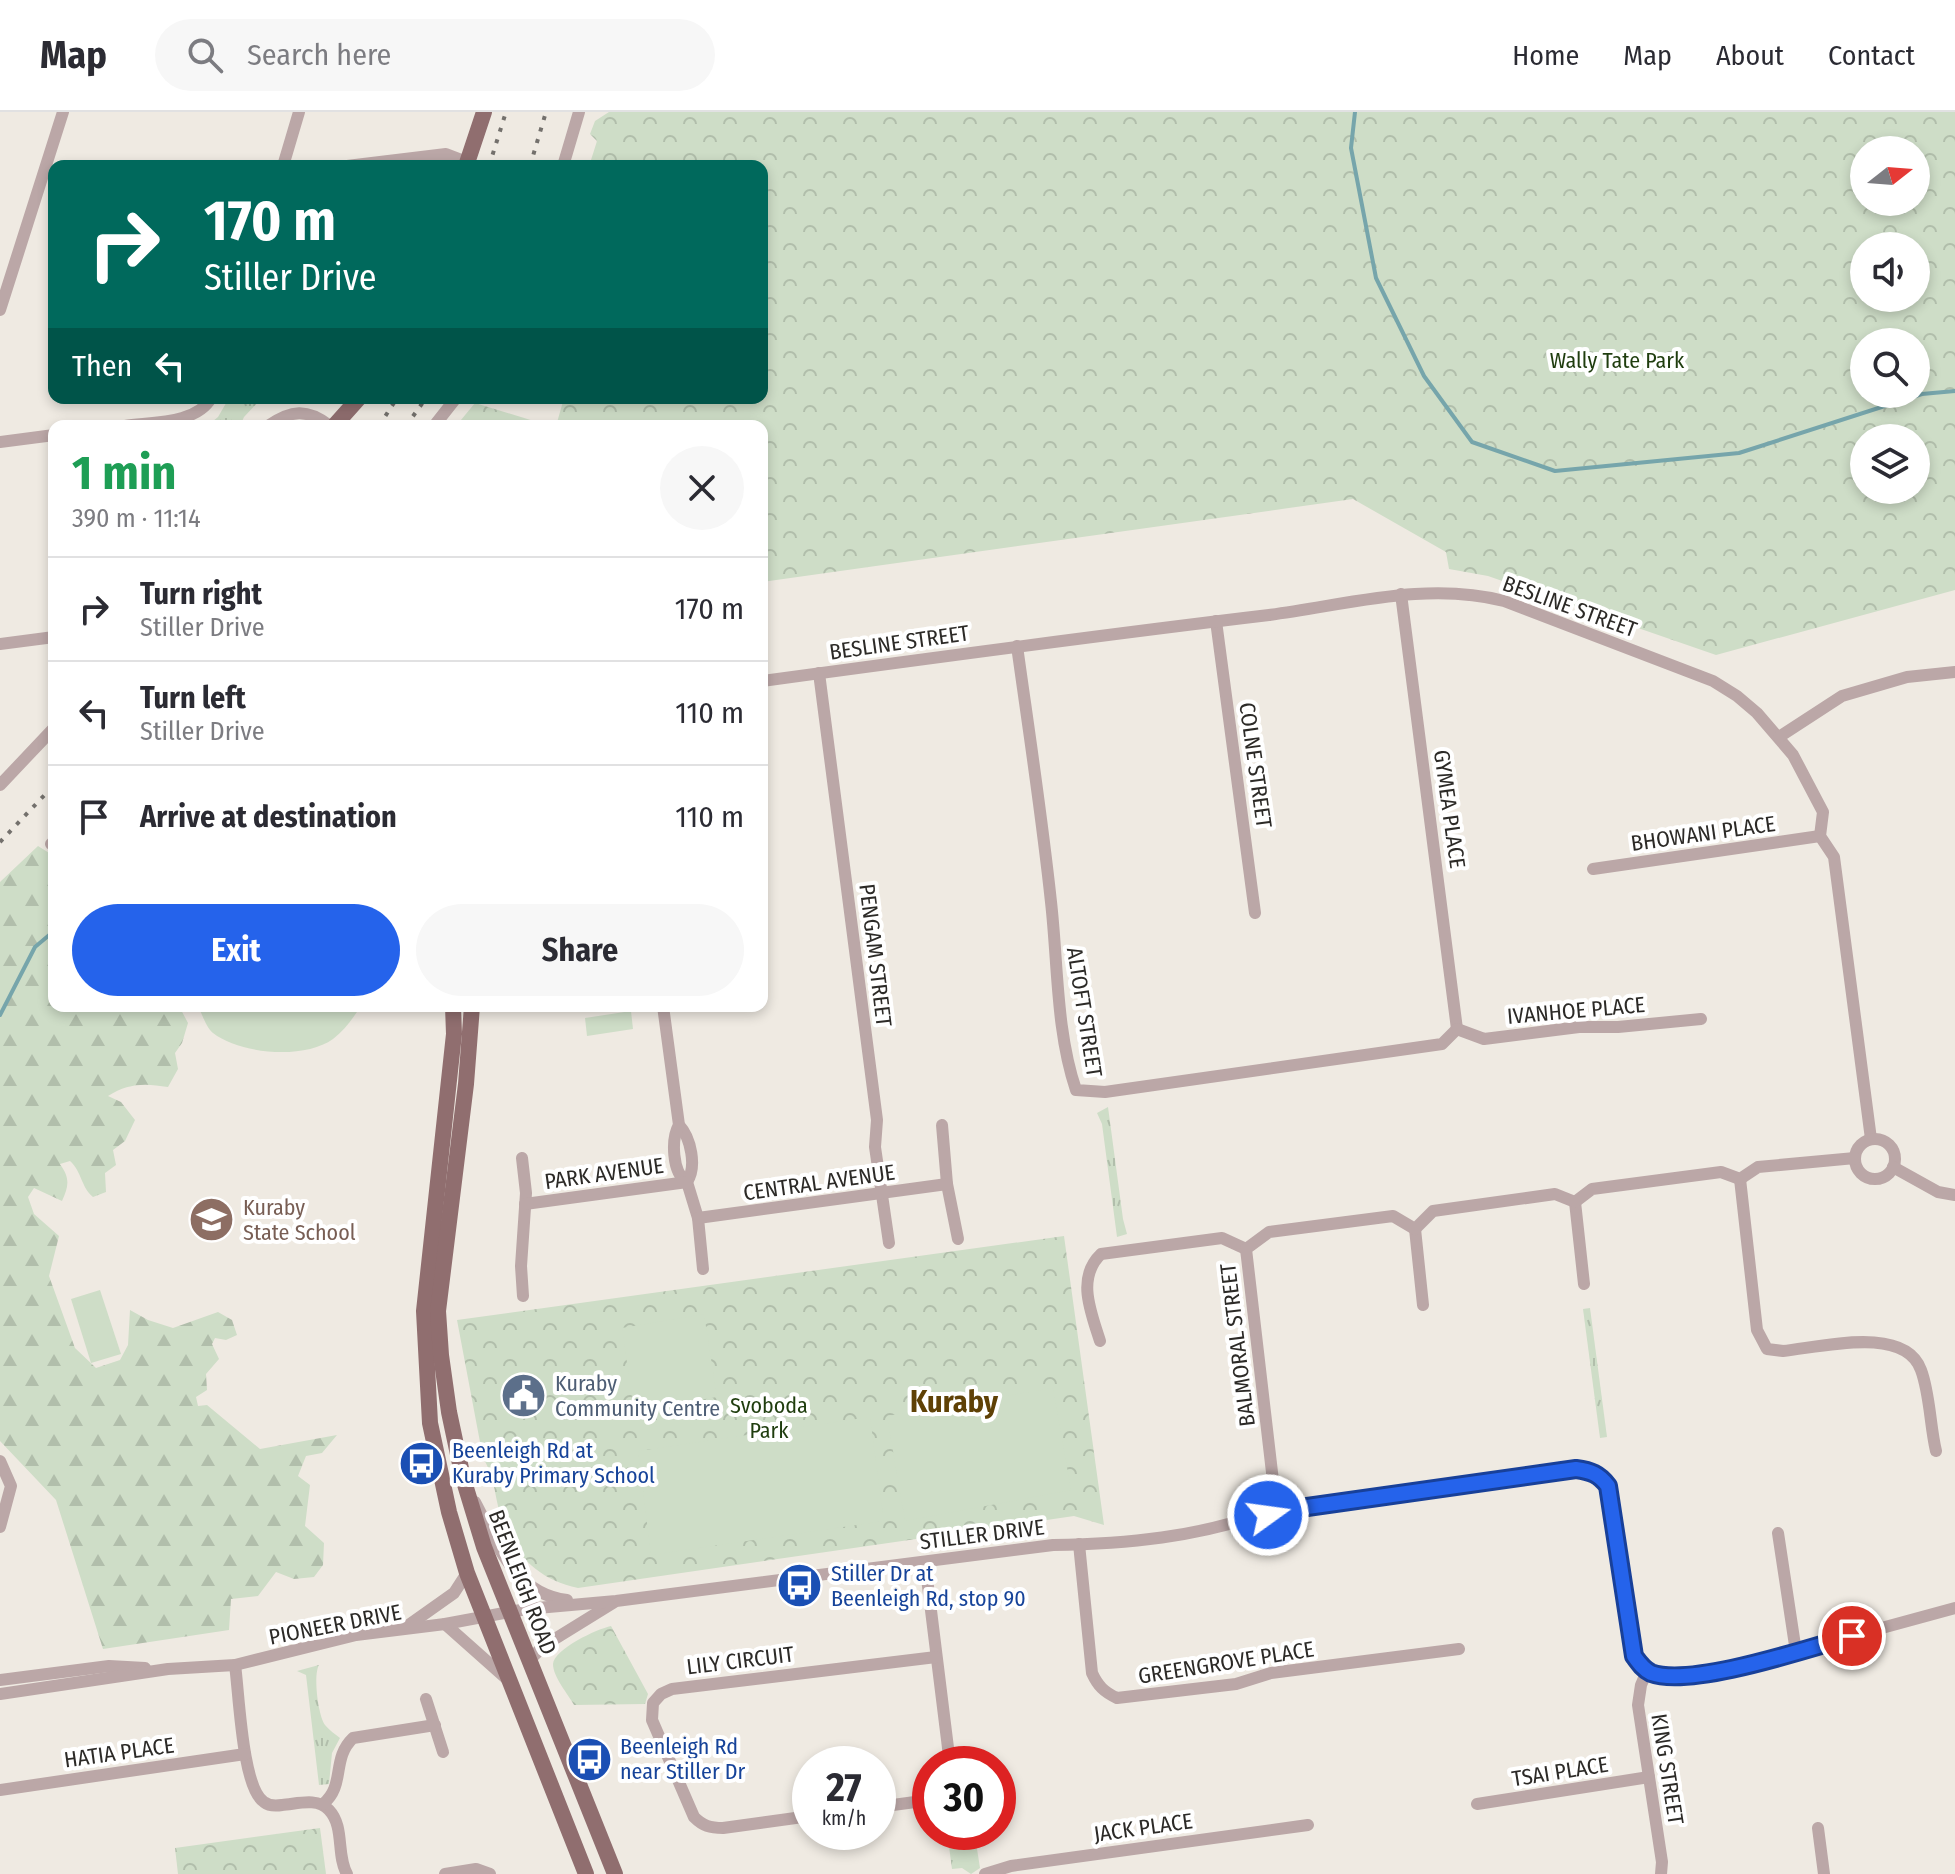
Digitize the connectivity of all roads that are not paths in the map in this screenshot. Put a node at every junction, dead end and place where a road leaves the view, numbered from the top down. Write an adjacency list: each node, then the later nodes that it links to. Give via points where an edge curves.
1 (63, 112): 10 (street)
2 (299, 112): 5 (street)
3 (484, 112): 8 (main road)
4 (579, 112): 9 (street)
5 (285, 160)
6 (396, 160): 7 (street, via 446,154)
7 (459, 160)
8 (468, 160)
9 (565, 160)
10 (0, 310)
11 (206, 404): 14 (street, via 199,412)
12 (353, 404): 17 (main road)
13 (451, 404): 18 (street)
14 (162, 420)
15 (276, 420): 16 (street, via 301,413)
16 (318, 420)
17 (338, 420)
18 (439, 420)
19 (48, 436): 20 (street)
20 (0, 442)
21 (1401, 594): 22 (street, BESLINE STREET); 30 (street, BESLINE STREET, via 1479,595 1518,606 1713,681 1737,696); 39 (street, GYMEA PLACE)
22 (1216, 621): 25 (street, BESLINE STREET); 34 (street, COLNE STREET)
23 (48, 638): 24 (street)
24 (0, 644)
25 (1017, 646): 27 (street, BESLINE STREET); 39 (street, ALTOFT STREET, via 1068,1066 1076,1090 1105,1092 1442,1044)
26 (1955, 672): 30 (street, via 1907,677 1842,696)
27 (819, 673): 28 (street, BESLINE STREET); 48 (street, PENGAM STREET, via 877,1120)
28 (768, 680)
29 (48, 734): 31 (street)
30 (1779, 737): 32 (street, BESLINE STREET, via 1823,812)
31 (0, 785)
32 (1820, 836): 33 (street, BHOWANI PLACE); 41 (street, BESLINE STREET, via 1834,857)
33 (1593, 869)
34 (1255, 913)
35 (453, 1012): 74 (main road, BEENLEIGH ROAD, via 424,1311 430,1423)
36 (472, 1012): 66 (main road, BEENLEIGH ROAD, via 438,1311)
37 (664, 1012): 46 (street, via 679,1125 687,1134 693,1167)
38 (1701, 1019): 39 (street, IVANHOE PLACE, via 1484,1039)
39 (1457, 1029)
40 (942, 1125): 47 (street)
41 (1871, 1139): 43 (street); 44 (street, via 1888,1144)
42 (522, 1158): 51 (street, PARK AVENUE)
43 (1855, 1158): 44 (street, via 1859,1171 1870,1179 1884,1177); 45 (street, via 1758,1167)
44 (1893, 1167): 49 (street, via 1938,1192)
45 (1740, 1179): 50 (street, via 1721,1172 1592,1189); 62 (street, via 1757,1330 1767,1349 1882,1342 1899,1346 1913,1355 1922,1371)
46 (687, 1182): 51 (street, PARK AVENUE); 52 (street)
47 (947, 1184): 48 (street, CENTRAL AVENUE); 54 (street)
48 (881, 1193): 52 (street, CENTRAL AVENUE); 55 (street, PENGAM STREET)
49 (1955, 1195)
50 (1575, 1202): 53 (street, via 1555,1194 1433,1211); 58 (street)
51 (525, 1204): 59 (street, PARK AVENUE)
52 (698, 1218): 57 (street)
53 (1415, 1229): 56 (street, BALMORAL STREET, via 1393,1216 1269,1232); 60 (street)
54 (958, 1239)
55 (889, 1243)
56 (1246, 1249): 61 (street, via 1222,1238 1101,1254 1086,1279); 67 (street, BALMORAL STREET)
57 (703, 1269)
58 (1584, 1284)
59 (523, 1296)
60 (1423, 1305)
61 (1100, 1341)
62 (1936, 1451)
63 (0, 1461): 70 (street, via 11,1486)
64 (1610, 1465): 65 (street)
65 (1601, 1477): 68 (street, via 1576,1469); 88 (street, via 1611,1500 1634,1656)
66 (463, 1478): 76 (street, via 502,1553 525,1583 552,1598); 78 (main road, BEENLEIGH ROAD)
67 (1275, 1498): 68 (street, via 1286,1499); 69 (street)
68 (1293, 1509): 69 (street, via 1279,1524)
69 (1267, 1512): 72 (street, STILLER DRIVE, via 1204,1531)
70 (0, 1527)
71 (1778, 1533): 83 (street)
72 (1079, 1544): 73 (street, STILLER DRIVE); 82 (street, GREENGROVE PLACE, via 1092,1673 1106,1693 1117,1698)
73 (925, 1562): 75 (street, STILLER DRIVE); 84 (street)
74 (467, 1573): 79 (main road, BEENLEIGH ROAD); 81 (street, via 454,1593)
75 (616, 1601): 76 (street, STILLER DRIVE); 85 (street)
76 (598, 1603): 78 (street, STILLER DRIVE)
77 (1955, 1608): 83 (street)
78 (509, 1612): 79 (street, PIONEER DRIVE); 85 (main road, BEENLEIGH ROAD)
79 (483, 1617): 80 (street, PIONEER DRIVE); 90 (main road, BEENLEIGH ROAD)
80 (445, 1624): 81 (street, PIONEER DRIVE); 90 (street)
81 (403, 1629): 86 (street, PIONEER DRIVE)
82 (1459, 1649)
83 (1796, 1652): 88 (street, via 1724,1671)
84 (936, 1657): 94 (street); 101 (street, LILY CIRCUIT, via 672,1689 653,1703 652,1720 701,1824 723,1828)
85 (529, 1660): 108 (main road, BEENLEIGH ROAD)
86 (235, 1665): 87 (street, PIONEER DRIVE); 96 (street)
87 (168, 1669): 89 (street, PIONEER DRIVE, via 109,1666); 91 (street, PIONEER DRIVE)
88 (1647, 1671): 97 (street, KING STREET, via 1638,1705)
89 (0, 1680)
90 (508, 1680): 107 (main road, BEENLEIGH ROAD)
91 (0, 1694)
92 (426, 1699): 93 (street)
93 (435, 1725): 95 (street); 99 (street, via 353,1738 344,1747 336,1786)
94 (948, 1746)
95 (443, 1752)
96 (245, 1754): 98 (street, HATIA PLACE); 99 (street, via 263,1802)
97 (1649, 1777): 100 (street, TSAI PLACE); 110 (street, KING STREET)
98 (0, 1790)
99 (323, 1804): 104 (street, via 337,1825)
100 (1477, 1804)
101 (792, 1818)
102 (1308, 1825): 109 (street, JACK PLACE, via 1011,1866)
103 (1818, 1828): 111 (street)
104 (347, 1874)
105 (445, 1874): 106 (street, via 476,1869)
106 (490, 1874)
107 (586, 1874)
108 (615, 1874)
109 (985, 1874)
110 (1661, 1874)
111 (1824, 1874)

